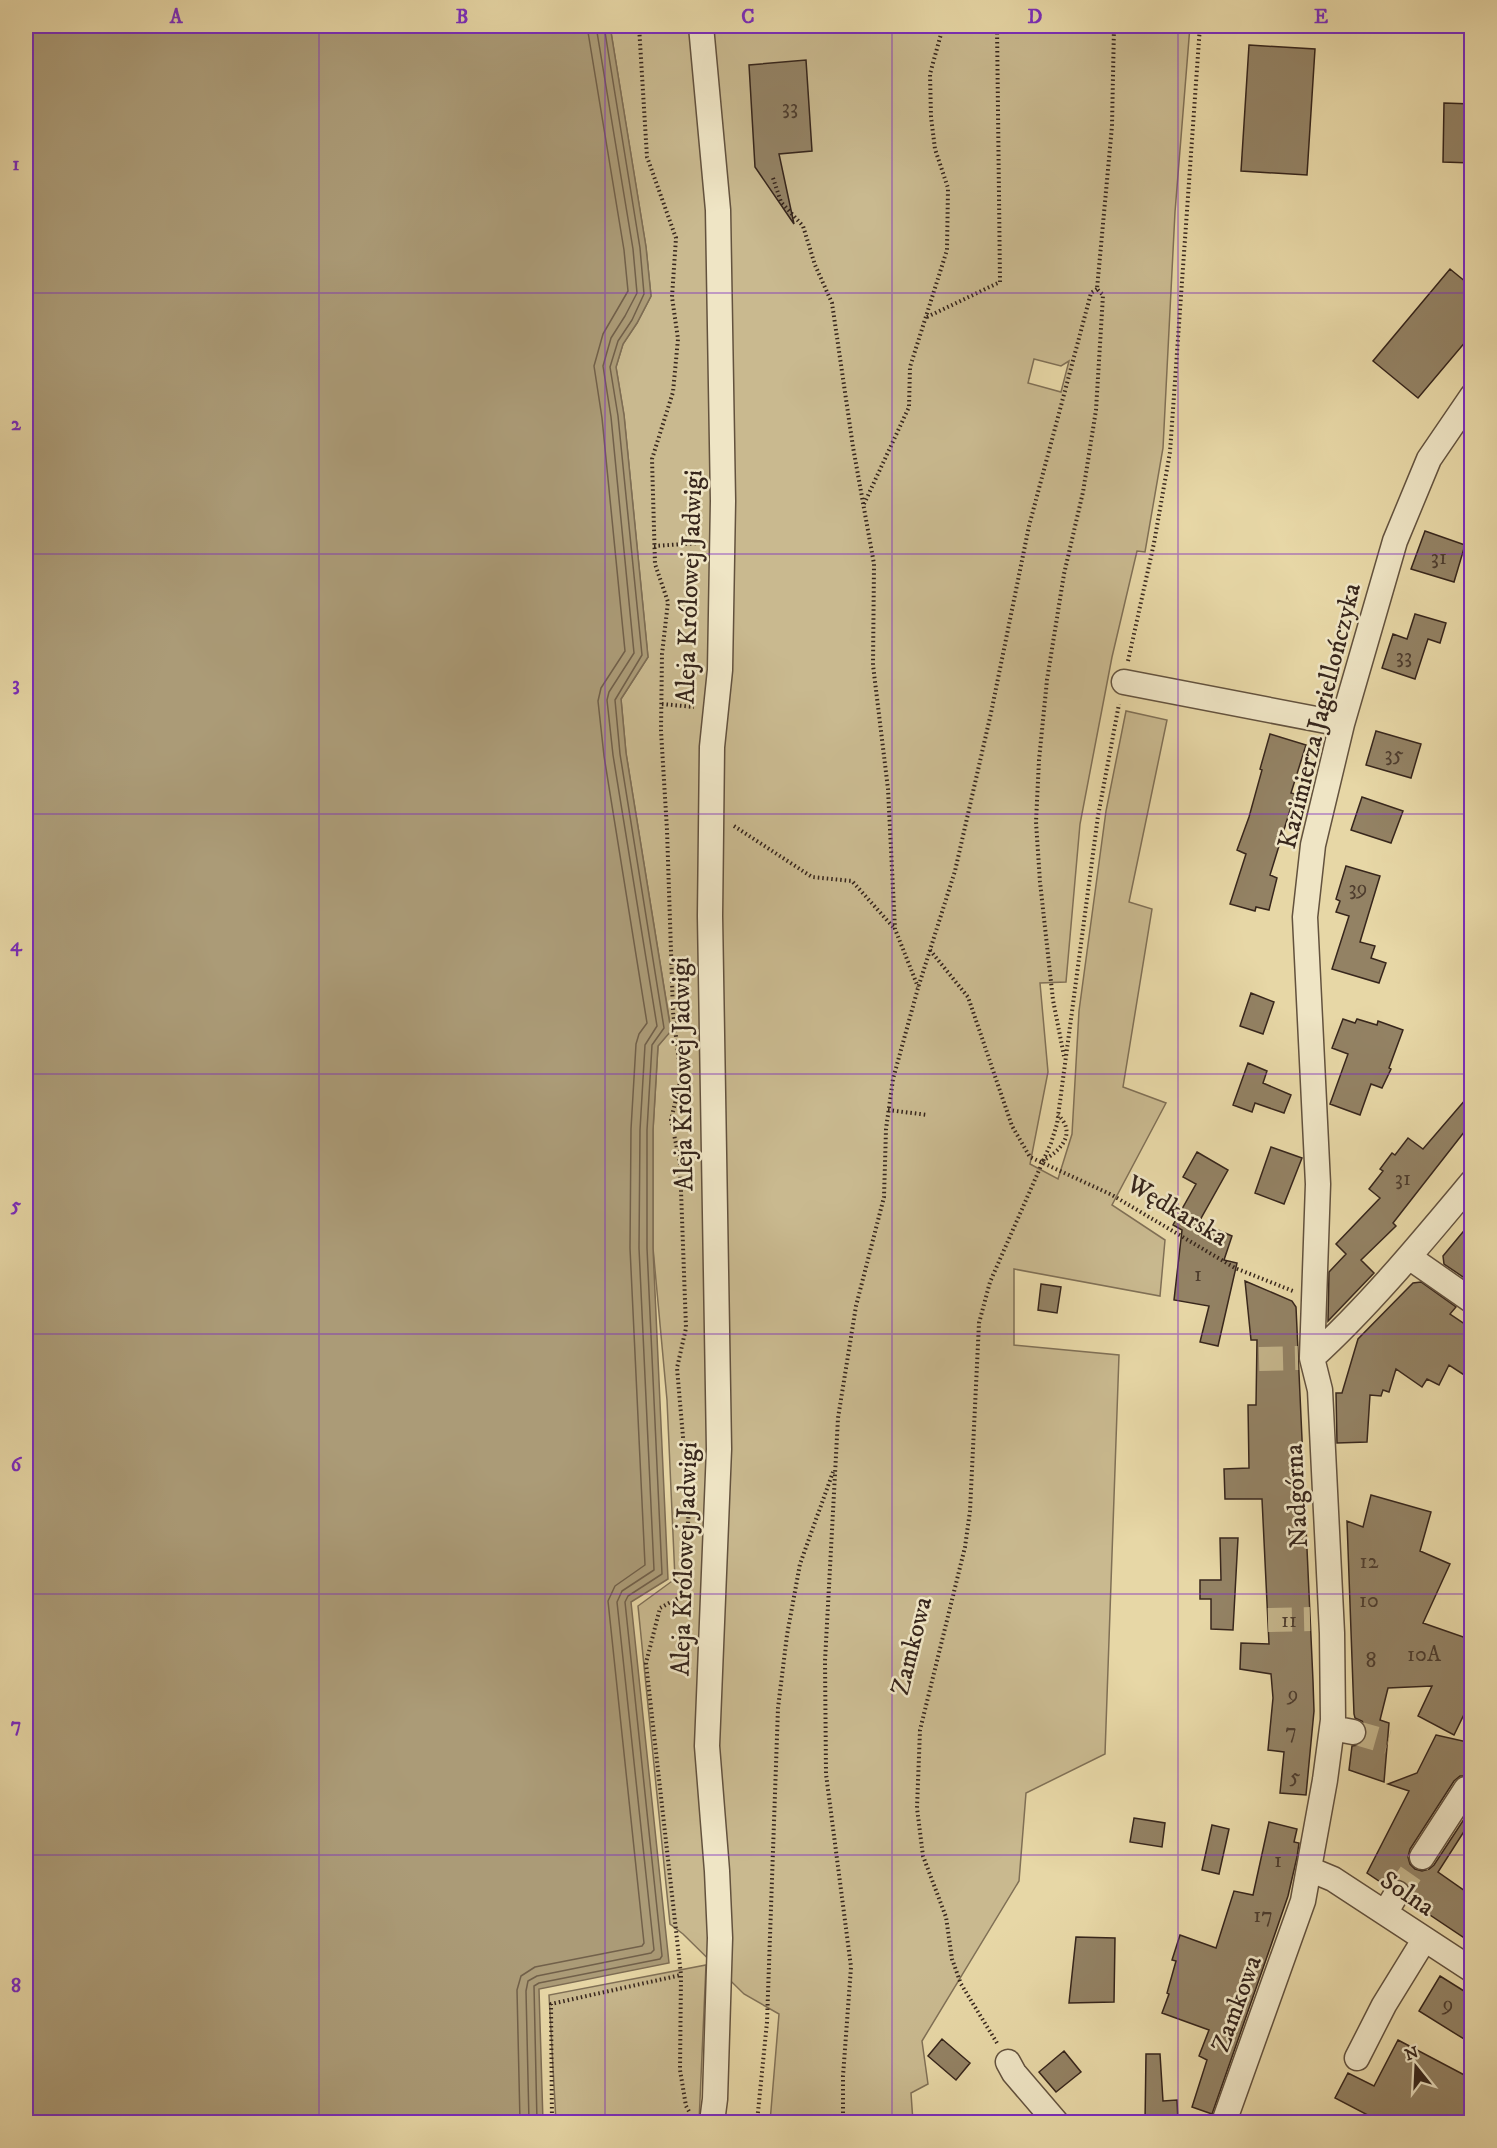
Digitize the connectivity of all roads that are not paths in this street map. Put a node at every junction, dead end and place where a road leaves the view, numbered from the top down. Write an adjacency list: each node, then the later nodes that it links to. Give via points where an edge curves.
1 (701, 26): 16 (street, Aleja Królowej Jadwigi, via 718,210 722,542 720,670 712,747 710,916 719,1449 707,1746 720,1938 715,2100)
2 (1472, 396): 4 (street, Kazimierza Jagiellończyka, via 1430,459 1395,542)
3 (1124, 682): 4 (street)
4 (1342, 724): 8 (street, Kazimierza Jagiellończyka, via 1313,845 1305,917 1318,1184)
5 (1472, 1182): 6 (street)
6 (1409, 1257): 7 (street); 8 (street, via 1336,1336)
7 (1472, 1301)
8 (1308, 1359): 11 (street, Nadgórna, via 1320,1390 1320,1619 1343,1730 1325,1780)
9 (1466, 1789): 10 (street)
10 (1422, 1857)
11 (1309, 1869): 12 (street, Solna, via 1391,1903); 18 (street, Zamkowa, via 1303,1901)
12 (1424, 1940): 13 (street, Solna); 14 (street)
13 (1472, 1970)
14 (1357, 2058)
15 (1008, 2062): 17 (street)
16 (702, 2119)
17 (1056, 2122)
18 (1224, 2122)

